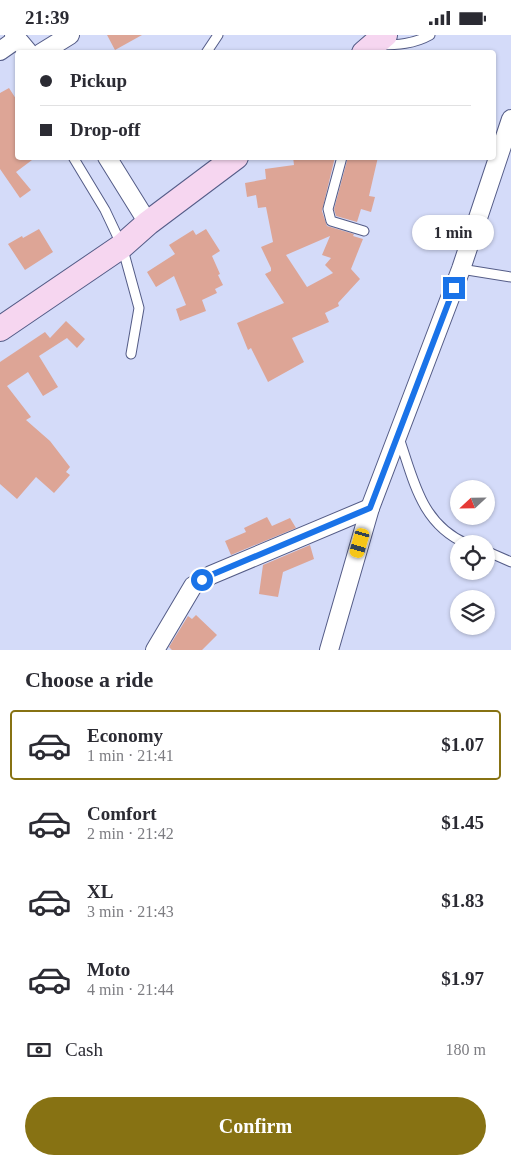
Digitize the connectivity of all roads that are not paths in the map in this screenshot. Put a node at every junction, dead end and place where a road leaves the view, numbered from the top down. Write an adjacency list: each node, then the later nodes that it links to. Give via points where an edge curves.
1 (70, 35): 7 (street)
2 (218, 35): 8 (lane)
3 (430, 35): 5 (lane, via 401,45)
4 (15, 37): 6 (street); 9 (street)
5 (374, 44)
6 (26, 50)
7 (45, 50)
8 (208, 50)
9 (0, 51)
10 (511, 119): 18 (street)
11 (75, 160): 17 (lane)
12 (109, 160): 15 (street)
13 (231, 160): 15 (main road)
14 (341, 160): 16 (lane, via 329,215 331,221)
15 (148, 223): 17 (main road)
16 (364, 231)
17 (122, 246): 20 (main road); 21 (lane, via 139,308)
18 (461, 269): 19 (lane); 22 (street)
19 (511, 277)
20 (0, 329)
21 (131, 354)
22 (398, 436): 23 (street); 24 (lane, via 422,504 437,524)
23 (370, 508): 27 (street, via 211,575 193,586); 28 (street)
24 (454, 535)
25 (495, 555): 26 (lane)
26 (511, 562)
27 (155, 650)
28 (329, 650)

